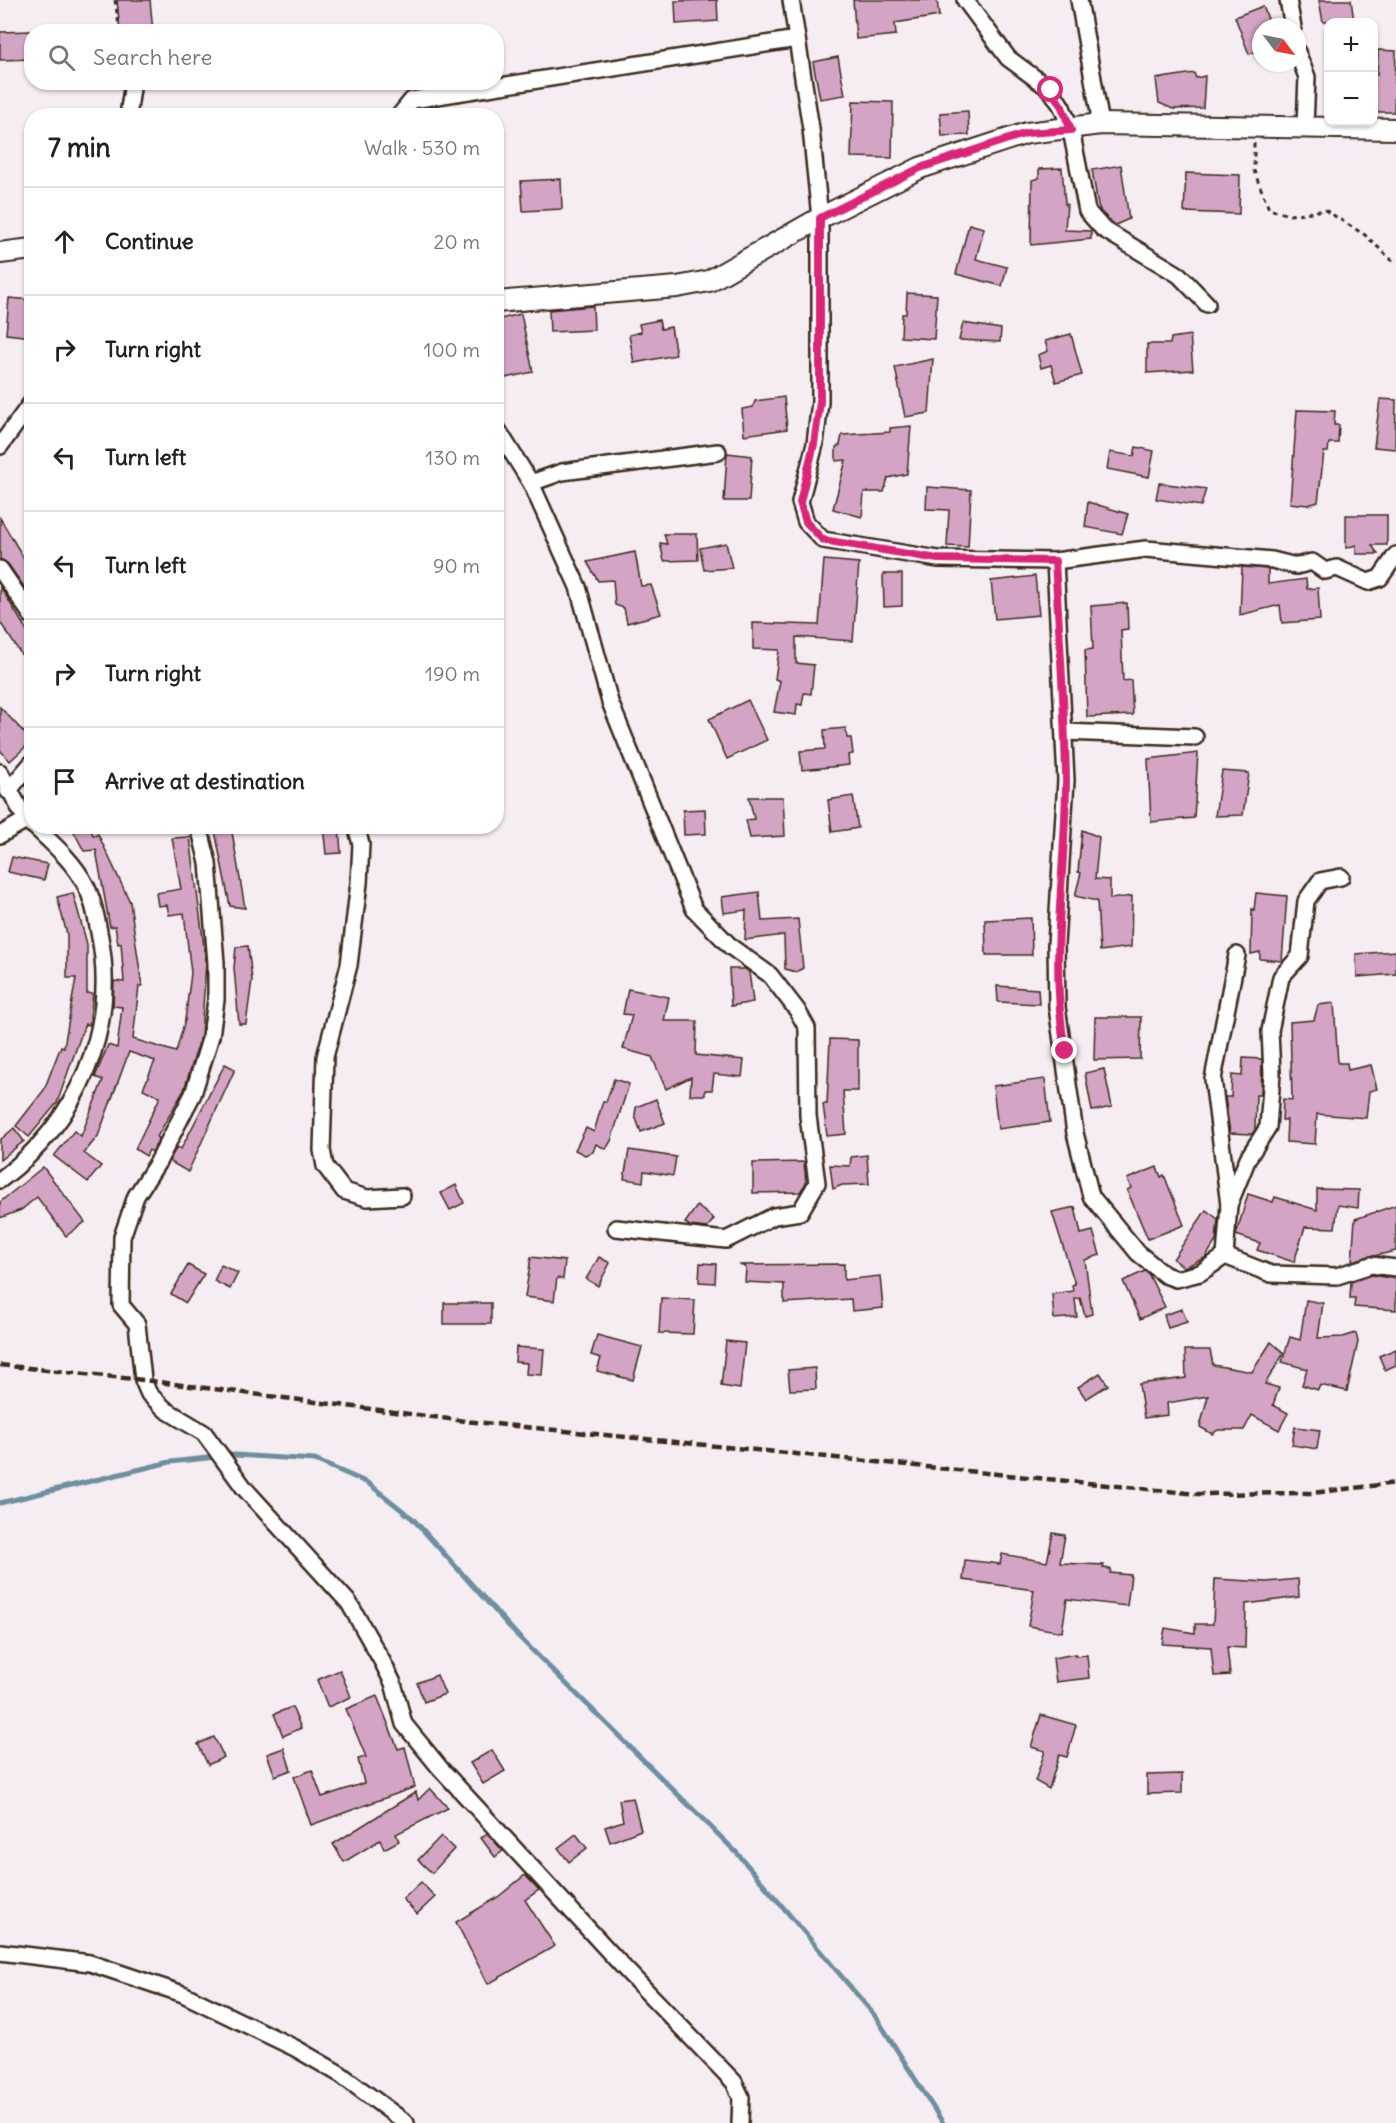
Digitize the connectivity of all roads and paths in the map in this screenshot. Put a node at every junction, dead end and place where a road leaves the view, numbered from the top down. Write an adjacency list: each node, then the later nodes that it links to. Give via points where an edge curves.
1 (115, 0): 7 (path)
2 (791, 0): 8 (street)
3 (965, 0): 19 (street, via 1008,58 1051,90)
4 (1079, 0): 15 (street)
5 (1288, 0): 6 (street)
6 (1291, 18)
7 (119, 24)
8 (798, 39): 10 (street); 20 (street)
9 (1305, 72): 17 (street)
10 (504, 85)
11 (132, 90): 13 (street)
12 (475, 90): 14 (street, via 412,100)
13 (129, 108)
14 (406, 108)
15 (1101, 124): 16 (street); 19 (street)
16 (1259, 127): 17 (street); 23 (path, via 1252,148 1254,171 1269,209 1290,215 1325,210 1365,235)
17 (1305, 127): 18 (street)
18 (1396, 129)
19 (1071, 130): 20 (street, via 1027,133 920,168); 25 (street, via 1087,211 1103,229 1179,275)
20 (820, 218): 24 (street, via 709,281); 32 (street, via 820,402 800,502 806,522 823,540 938,559)
21 (24, 250): 22 (street)
22 (0, 253)
23 (1396, 264)
24 (504, 301)
25 (1207, 304)
26 (24, 413): 28 (street)
27 (504, 440): 30 (street)
28 (0, 446)
29 (718, 452): 30 (street, via 562,472)
30 (531, 483): 51 (street, via 578,587 610,702 694,909 731,947 770,975 807,1028 808,1116 817,1183 801,1212 774,1216 726,1240)
31 (1396, 555): 32 (street, via 1380,578 1368,582 1337,568 1325,571 1312,562 1296,566 1272,560 1164,550)
32 (1055, 561): 35 (street)
33 (0, 569): 34 (street)
34 (24, 604)
35 (1064, 732): 36 (street); 52 (street, via 1066,780 1056,945 1057,1007 1075,1133 1091,1196 1138,1253 1176,1280 1200,1273)
36 (1195, 737)
37 (0, 772): 39 (street)
38 (24, 772): 39 (street)
39 (9, 790): 40 (street)
40 (24, 814)
41 (24, 826): 45 (street)
42 (42, 834): 48 (street, via 85,883 94,908 103,952 102,1023 84,1076 54,1131)
43 (201, 834): 56 (street, via 208,863 216,963 211,1036 193,1094 136,1196 122,1237 120,1296 123,1310 137,1324 142,1380 148,1394 166,1410 204,1433 246,1489 349,1603 386,1668 404,1725 627,1971 734,2082 741,2097)
44 (358, 834): 49 (street, via 359,883 349,965 325,1057 322,1149 325,1166 344,1191 367,1198)
45 (0, 835)
46 (1341, 877): 50 (street, via 1320,881 1306,901 1300,956 1281,977 1270,1030 1268,1127 1248,1158)
47 (1238, 955): 50 (street, via 1213,1079)
48 (0, 1180)
49 (402, 1196)
50 (1229, 1205): 52 (street)
51 (616, 1228)
52 (1225, 1256): 53 (street, via 1271,1274 1336,1276 1371,1265)
53 (1396, 1268)
54 (0, 1952): 55 (street, via 90,1963 183,1994 340,2074)
55 (406, 2123)
56 (740, 2123)

